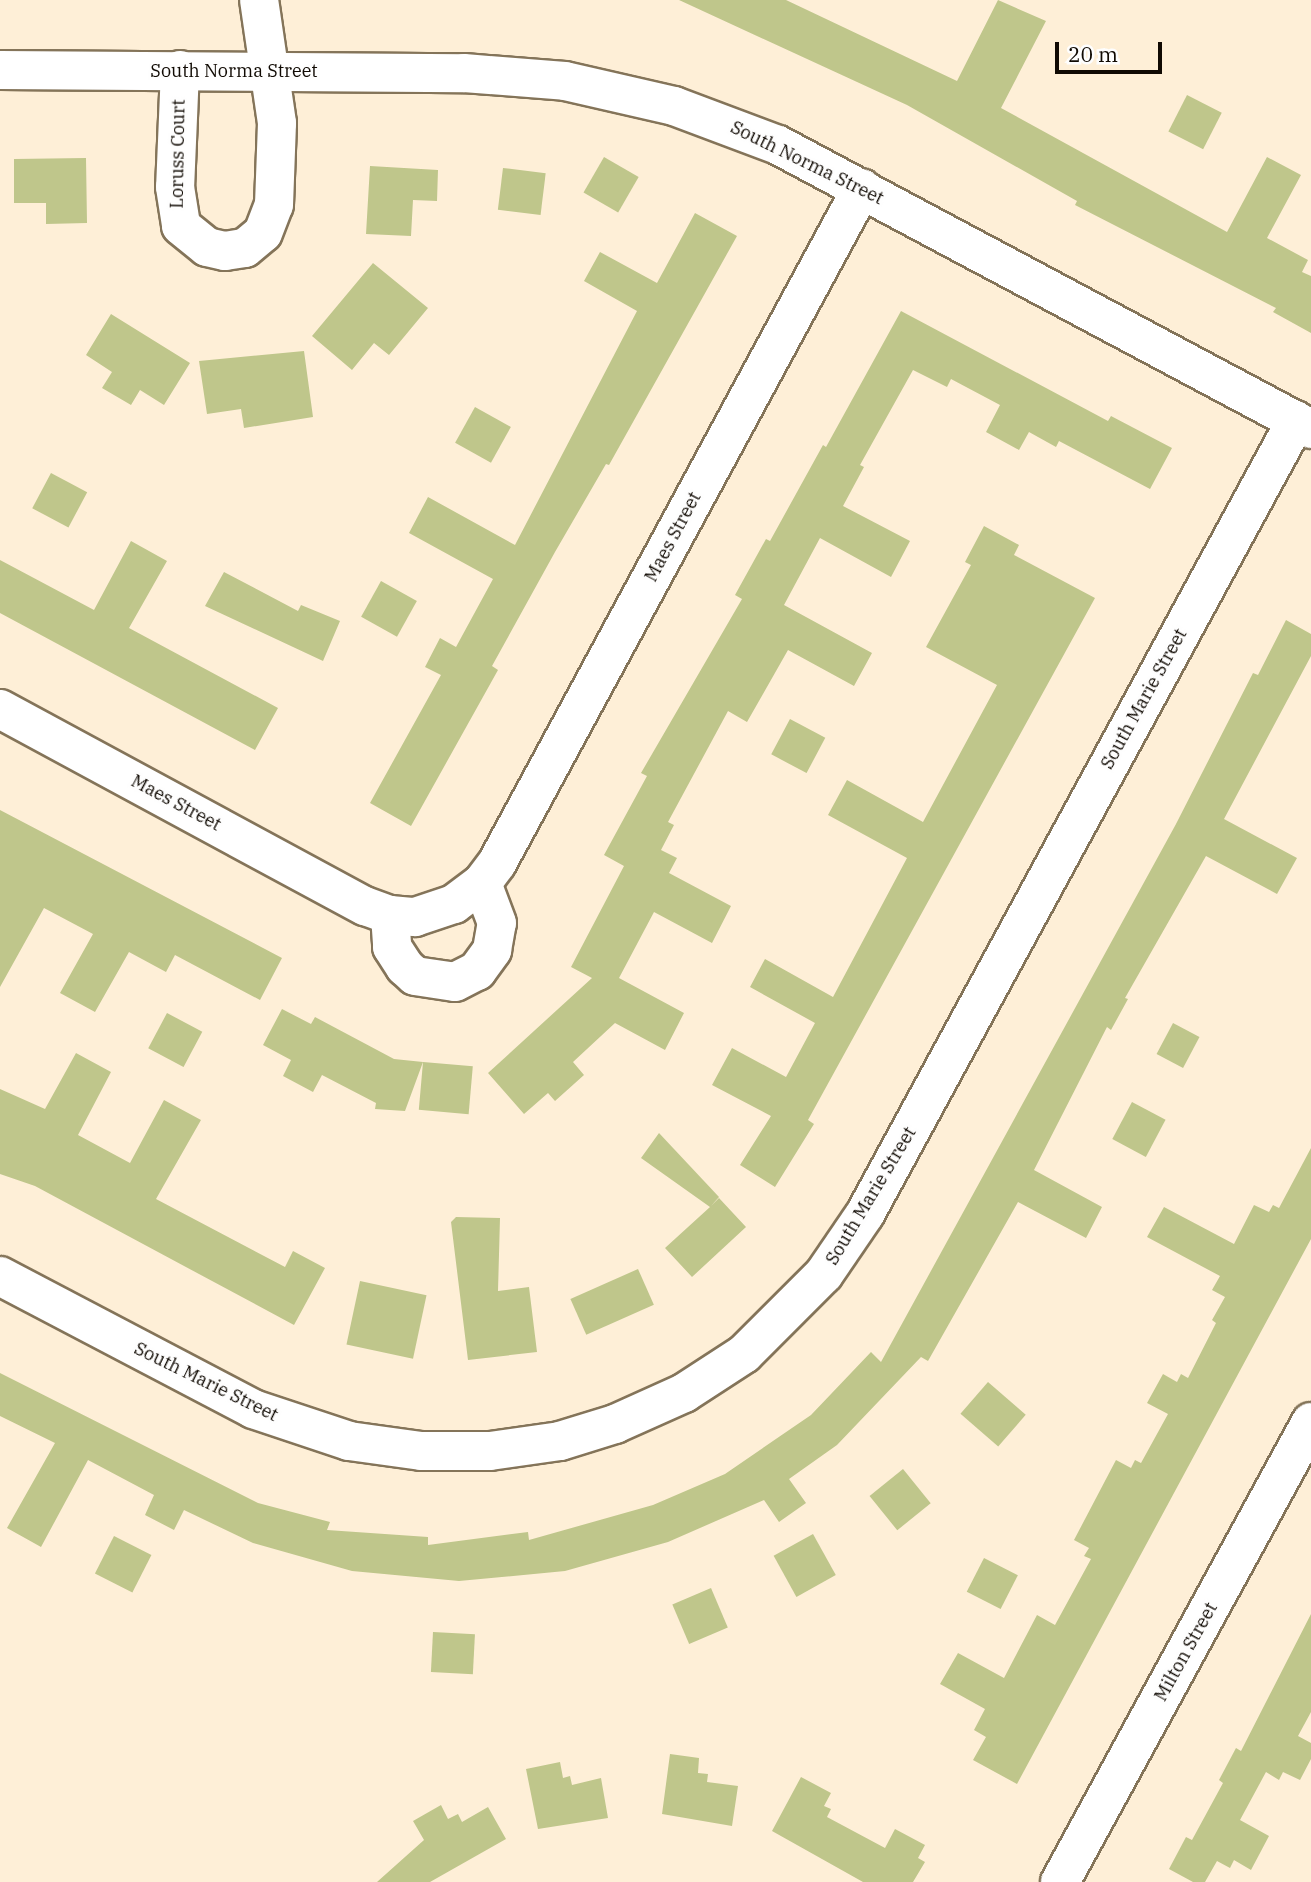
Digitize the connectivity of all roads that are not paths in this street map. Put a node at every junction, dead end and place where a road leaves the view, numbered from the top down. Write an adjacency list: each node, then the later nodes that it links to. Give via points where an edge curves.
1 (259, 0): 4 (street, Loruss Court)
2 (0, 70): 3 (street, South Norma Street)
3 (180, 71): 4 (street, South Norma Street); 4 (street, Loruss Court, via 177,217 195,242 225,251 255,242 274,205 277,124)
4 (269, 71): 5 (street, South Norma Street, via 464,73 565,81 674,106 738,128)
5 (862, 188): 6 (street, South Norma Street); 8 (street, Maes Street, via 497,863)
6 (1303, 425): 10 (street, South Marie Street, via 865,1214 824,1274 744,1354 684,1393 593,1431 490,1451 421,1451 349,1441 253,1409)
7 (0, 709): 9 (street, Maes Street, via 365,906)
8 (482, 883): 9 (street, Maes Street, via 435,913); 9 (street, via 497,923 492,950 477,971 455,982 426,979 405,967 391,947)
9 (390, 915)
10 (0, 1276)
11 (1311, 1422): 12 (street, Milton Street)
12 (1060, 1882)

